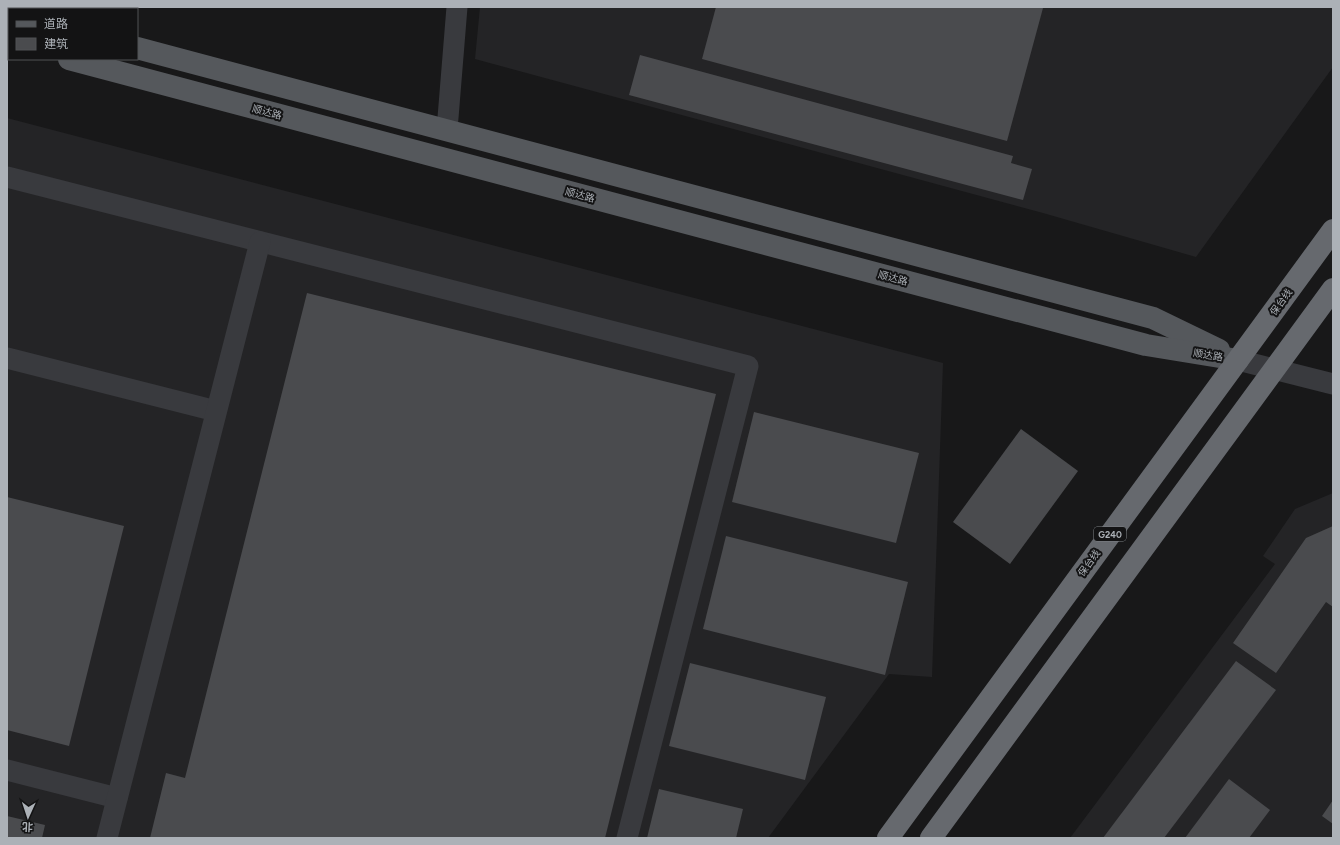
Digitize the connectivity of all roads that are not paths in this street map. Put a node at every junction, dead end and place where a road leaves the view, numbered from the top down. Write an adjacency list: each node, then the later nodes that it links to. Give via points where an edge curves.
1 (457, 7): 4 (street)
2 (138, 48): 4 (main road, 顺达路)
3 (73, 60): 10 (main road, 顺达路, via 1146,345)
4 (447, 130): 10 (main road, 顺达路, via 1153,318)
5 (7, 177): 7 (street)
6 (1333, 230): 10 (highway, 保台线 / G240)
7 (260, 242): 13 (street); 17 (street, via 748,366)
8 (1333, 289): 11 (highway)
9 (7, 358): 13 (street)
10 (1238, 360): 11 (street); 18 (highway, 保台线 / G240)
11 (1274, 369): 12 (street); 19 (highway)
12 (1333, 384)
13 (216, 411): 15 (street)
14 (7, 770): 15 (street)
15 (117, 798): 16 (street)
16 (107, 838)
17 (628, 838)
18 (888, 838)
19 (931, 838)

